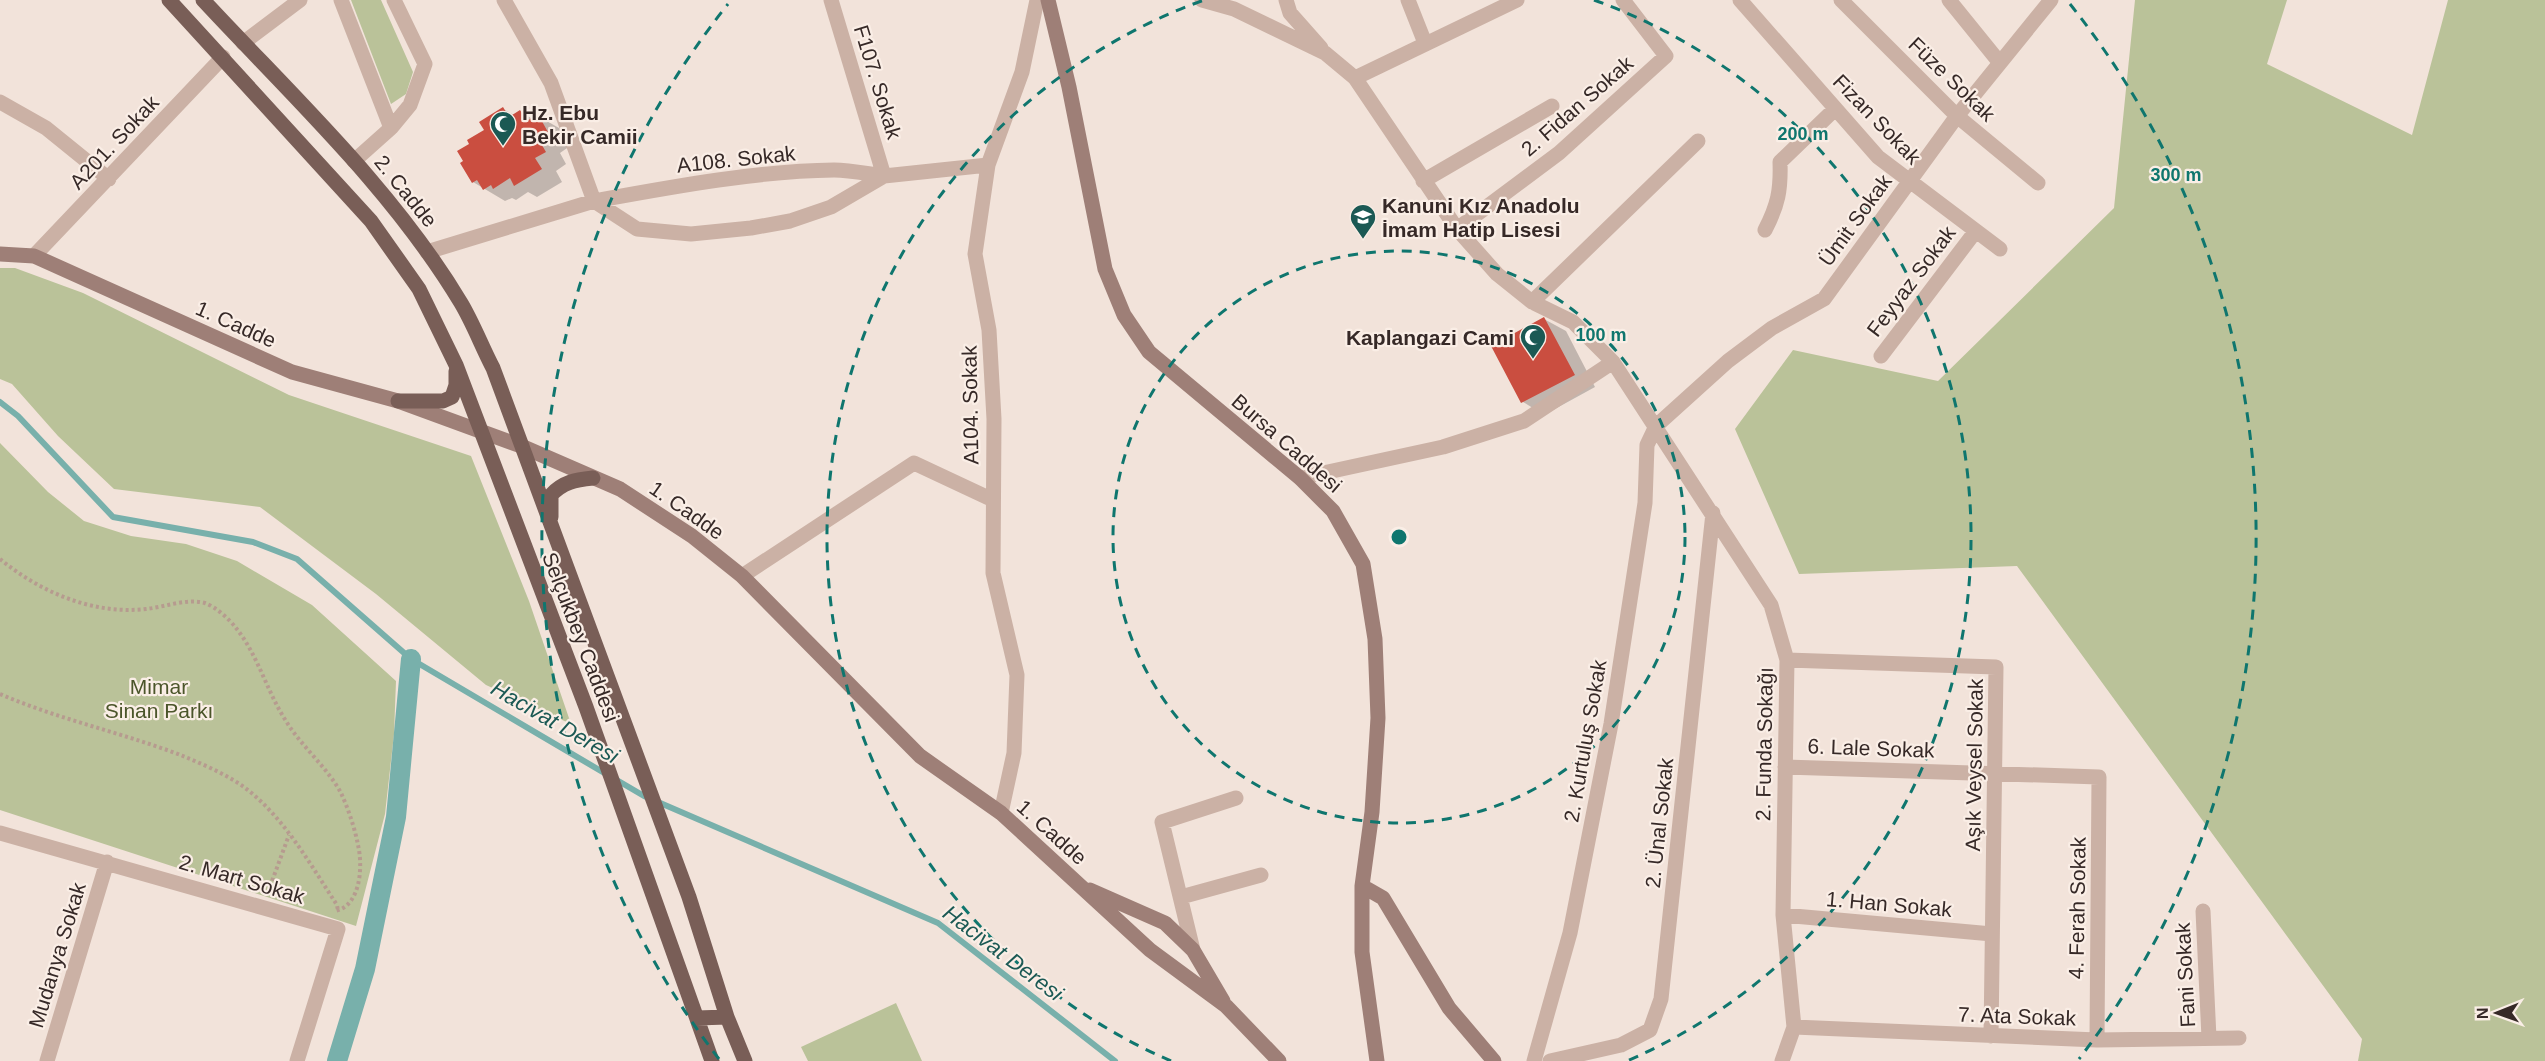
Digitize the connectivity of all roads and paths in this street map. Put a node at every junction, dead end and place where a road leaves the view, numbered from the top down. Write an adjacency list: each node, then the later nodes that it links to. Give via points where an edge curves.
1 (169, 0): 22 (main road)
2 (203, 0): 19 (main road, 2. Cadde)
3 (300, 0): 19 (street)
4 (341, 0): 29 (street)
5 (394, 0): 29 (street, via 425,64 410,105)
6 (504, 0): 38 (street, via 551,84)
7 (831, 0): 33 (street, F107. Sokak)
8 (1037, 0): 32 (street, A104. Sokak, via 1022,72)
9 (1048, 0): 55 (main road, Bursa Caddesi, via 1105,269 1124,315 1149,352)
10 (1202, 0): 21 (street, via 1234,9)
11 (1286, 0): 21 (street, via 1290,13)
12 (1408, 0): 20 (street)
13 (1623, 0): 39 (street, 2. Fidan Sokak, via 1666,57 1559,153)
14 (1740, 0): 27 (street, Fizan Sokak)
15 (1841, 0): 28 (street, Füze Sokak)
16 (1948, 0): 23 (street)
17 (2051, 0): 23 (street, Ümit Sokak)
18 (1509, 2): 20 (street)
19 (243, 43): 31 (main road, 2. Cadde)
20 (1425, 43): 24 (street)
21 (1325, 53): 24 (street, 2. Funda Sokağı)
22 (223, 57): 34 (street, A201. Sokak); 49 (main road, via 371,221 419,289)
23 (2000, 63): 28 (street, Ümit Sokak)
24 (1355, 78): 35 (street, 2. Funda Sokağı)
25 (1552, 106): 35 (street)
26 (4, 109): 34 (street, via 46,128)
27 (1835, 109): 36 (street, Fizan Sokak, via 1878,157); 40 (street, via 1780,162 1781,188)
28 (1957, 116): 36 (street, Ümit Sokak); 37 (street, Füze Sokak)
29 (391, 128): 31 (street)
30 (1698, 141): 46 (street)
31 (354, 161): 43 (main road, 2. Cadde)
32 (988, 165): 33 (street, A108. Sokak); 56 (street, A104. Sokak, via 975,254 989,330)
33 (884, 176): 38 (street, A108. Sokak, via 836,170 769,175); 38 (street, A108. Sokak, via 831,207 790,221 691,234 637,229)
34 (109, 179): 45 (street, A201. Sokak)
35 (1423, 181): 39 (street, 2. Funda Sokağı)
36 (1909, 182): 41 (street, Fizan Sokak); 51 (street, Ümit Sokak, via 1824,299 1772,328 1728,361)
37 (2038, 183)
38 (594, 201): 43 (street, A108. Sokak)
39 (1457, 230): 46 (street, 2. Funda Sokağı, via 1497,274)
40 (1765, 230)
41 (1975, 232): 42 (street, Fizan Sokak); 47 (street, Feyyaz Sokak)
42 (2000, 249)
43 (427, 252): 53 (main road, 2. Cadde, via 462,304 488,358)
44 (0, 254): 45 (main road, 1. Cadde)
45 (34, 255): 50 (main road, 1. Cadde, via 292,372)
46 (1532, 302): 48 (street, 2. Funda Sokağı, via 1573,322)
47 (1881, 356)
48 (1613, 363): 51 (street, 2. Funda Sokağı); 55 (street, via 1524,421 1443,447)
49 (456, 365): 50 (main road, via 452,397 443,401); 52 (main road)
50 (398, 401): 52 (main road, 1. Cadde)
51 (1656, 426): 57 (street, 2. Funda Sokağı); 97 (street, 2. Kurtuluş Sokak, via 1647,445 1645,503 1611,724 1570,933)
52 (481, 431): 53 (main road, 1. Cadde); 84 (main road, Selçukbey Caddesi, via 586,707)
53 (521, 446): 54 (main road, 1. Cadde); 58 (main road, Selçukbey Caddesi)
54 (593, 478): 58 (main road, via 570,481 551,495); 60 (main road, 1. Cadde, via 629,495 692,536)
55 (1300, 478): 73 (main road, Bursa Caddesi, via 1333,511 1363,564 1375,639 1378,718)
56 (993, 500): 60 (street, via 915,463); 67 (street, A104. Sokak, via 993,573 1017,675 1014,753)
57 (1713, 513): 61 (street, 2. Funda Sokağı, via 1771,605); 98 (street, 2. Ünal Sokak, via 1661,999 1650,1030 1620,1045)
58 (554, 538): 83 (main road, Selçukbey Caddesi, via 689,897)
59 (0, 559): 77 (path, via 46,591 101,608 144,609 191,601 214,608 236,628 286,722 341,793 359,847 359,878 347,907)
60 (742, 576): 67 (main road, 1. Cadde, via 920,756)
61 (1787, 660): 63 (street, 2. Funda Sokağı); 64 (street, Aşık Veysel Sokak, via 1996,668)
62 (0, 694): 69 (path, via 203,764 243,787)
63 (1785, 766): 64 (street, 6. Lale Sokak); 78 (street, 2. Funda Sokağı)
64 (1994, 773): 65 (street, 6. Lale Sokak); 80 (street, Aşık Veysel Sokak)
65 (2099, 777): 89 (street, 4. Ferah Sokak)
66 (1236, 798): 74 (street, via 1162,822)
67 (1000, 813): 72 (main road, 1. Cadde)
68 (0, 833): 70 (street, 2. Mart Sokak)
69 (289, 834): 75 (path); 77 (path)
70 (107, 862): 75 (street, 2. Mart Sokak); 90 (street, Mudanya Sokak)
71 (1261, 875): 74 (street)
72 (1080, 886): 81 (main road, via 1165,923); 82 (main road, 1. Cadde, via 1150,950)
73 (1362, 886): 95 (main road, Bursa Caddesi, via 1362,952); 96 (main road, via 1383,898 1449,1008)
74 (1180, 897): 81 (street)
75 (262, 907): 79 (street, 2. Mart Sokak)
76 (2203, 910): 87 (street, Fani Sokak)
77 (338, 911): 79 (path)
78 (1783, 915): 80 (street, 1. Han Sokak); 85 (street, 2. Funda Sokağı)
79 (338, 929): 91 (street)
80 (1992, 934): 86 (street, Aşık Veysel Sokak)
81 (1193, 950): 82 (main road)
82 (1226, 1006): 94 (main road)
83 (727, 1017): 84 (main road); 93 (main road, Selçukbey Caddesi)
84 (697, 1018): 92 (main road, Selçukbey Caddesi)
85 (1794, 1027): 86 (street, 7. Ata Sokak); 99 (street, 2. Funda Sokağı)
86 (1991, 1036): 89 (street, 7. Ata Sokak)
87 (2209, 1038): 88 (street, 7. Ata Sokak); 89 (street, 7. Ata Sokak)
88 (2239, 1038)
89 (2097, 1040)
90 (46, 1061)
91 (297, 1061)
92 (712, 1061)
93 (745, 1061)
94 (1279, 1061)
95 (1377, 1061)
96 (1494, 1061)
97 (1534, 1061)
98 (1550, 1061)
99 (1782, 1061)

